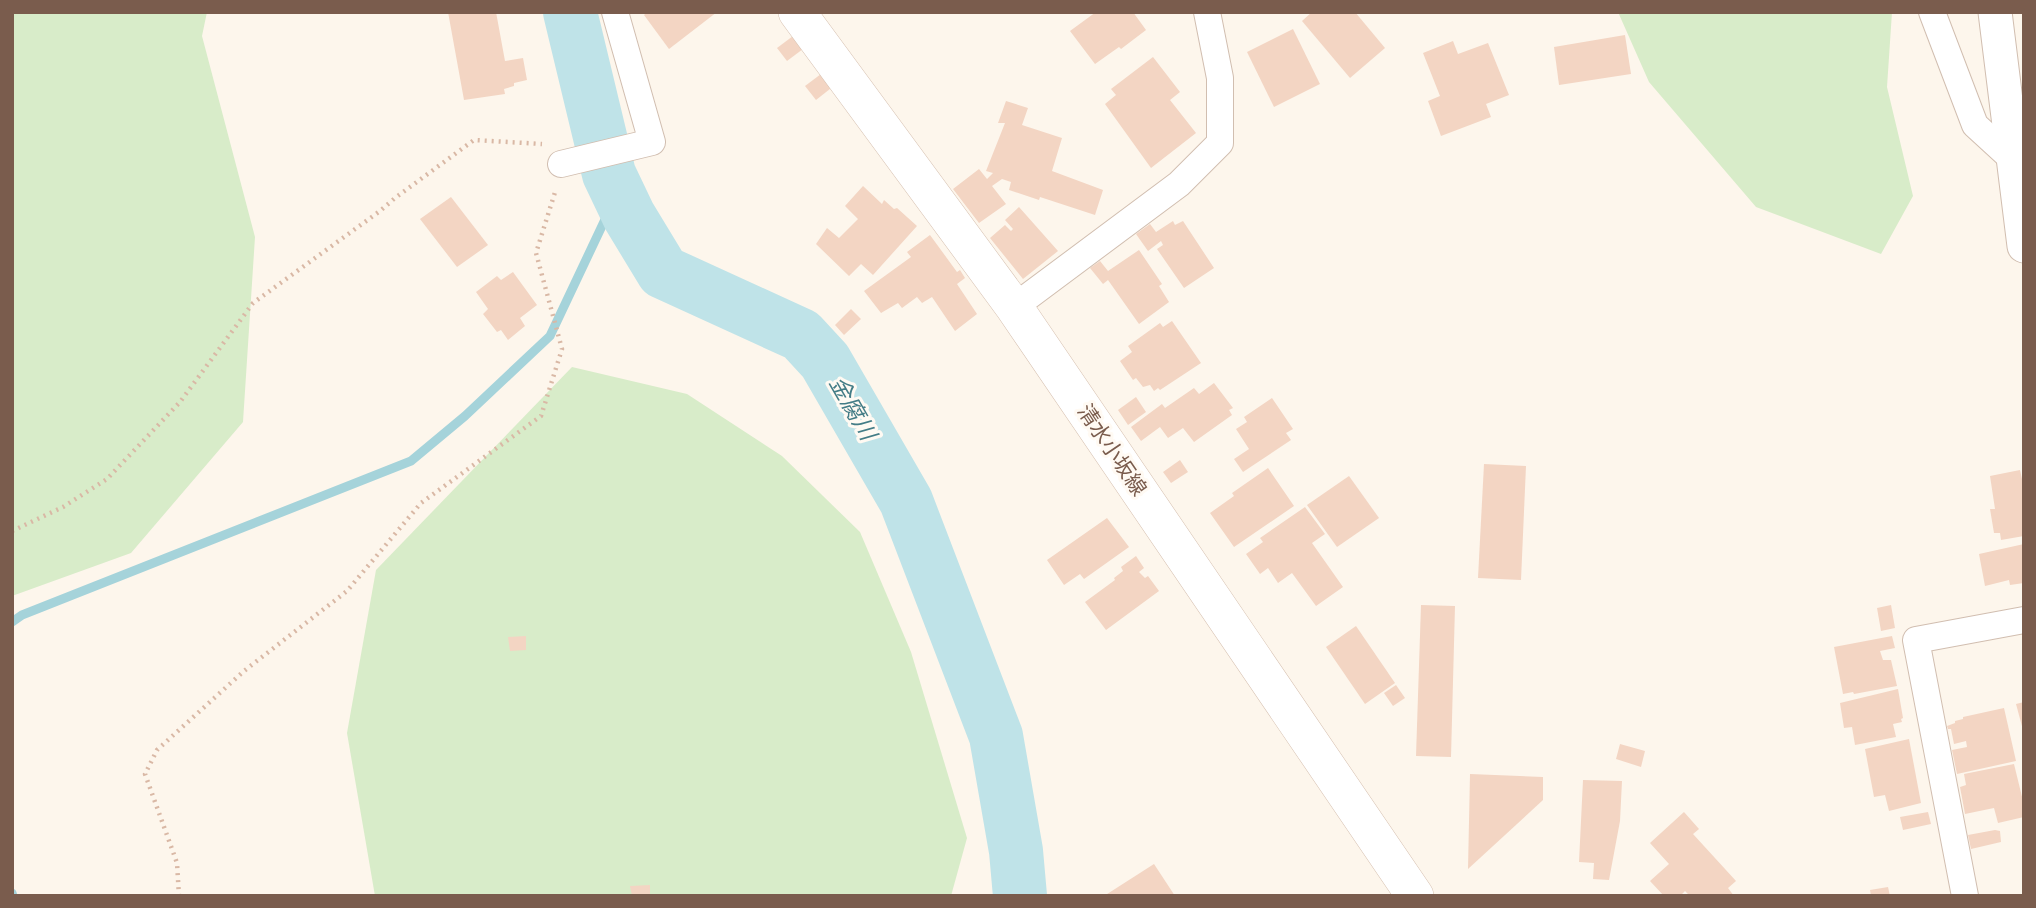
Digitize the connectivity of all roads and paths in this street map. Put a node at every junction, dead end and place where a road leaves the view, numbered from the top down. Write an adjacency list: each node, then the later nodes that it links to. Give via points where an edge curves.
1 (615, 12): 7 (street, via 652,142)
2 (796, 12): 9 (main road, 清水小坂線)
3 (1207, 12): 9 (street, via 1220,78 1220,143 1180,184)
4 (1932, 12): 6 (street, via 1975,125)
5 (1994, 12): 6 (street)
6 (2011, 158): 8 (street)
7 (561, 164): 10 (path, via 545,144 474,140 253,303 180,402 107,479); 12 (path, via 536,253 562,349 541,416 421,503 347,591 244,671 157,750 145,774 177,863)
8 (2024, 246)
9 (1014, 307): 13 (main road, 清水小坂線)
10 (12, 531)
11 (2024, 620): 14 (street, via 1916,640)
12 (179, 896)
13 (1415, 896)
14 (1965, 896)

